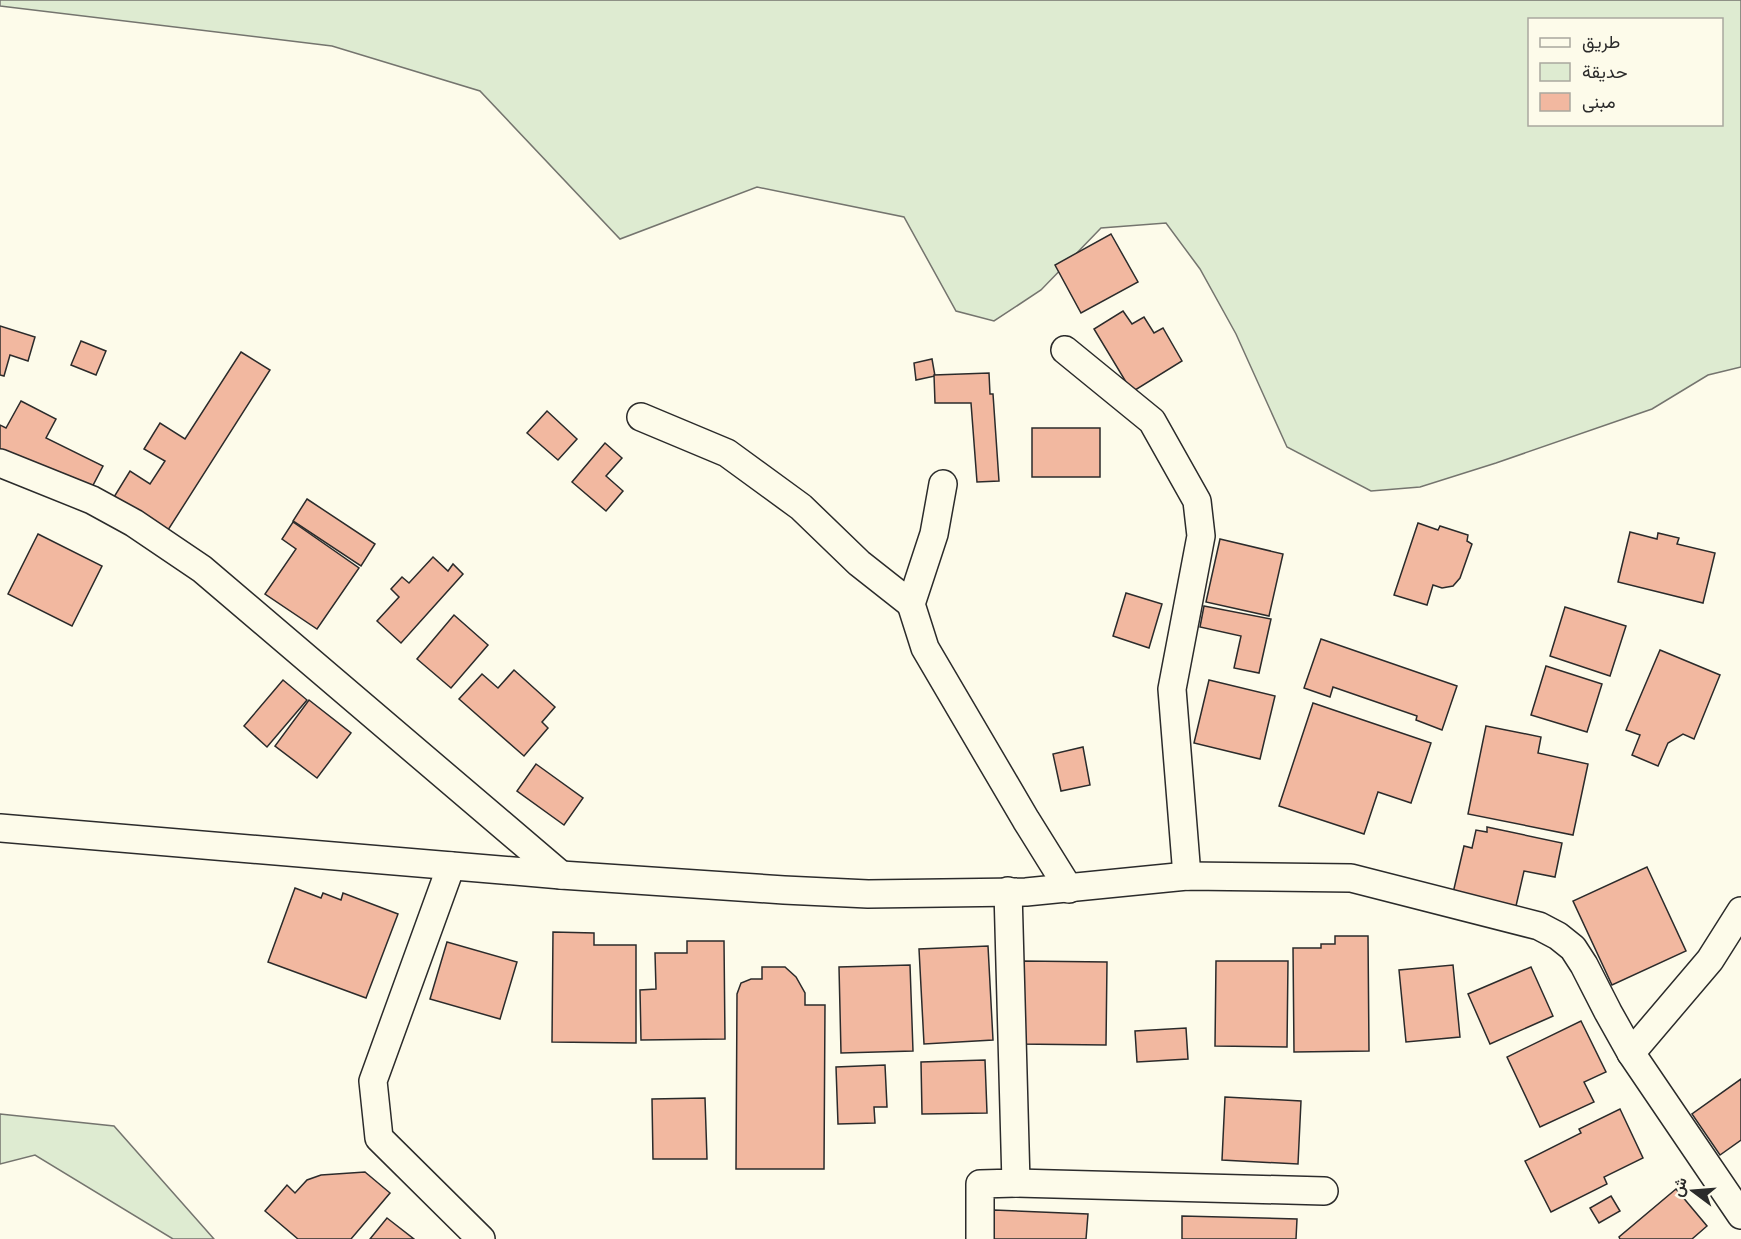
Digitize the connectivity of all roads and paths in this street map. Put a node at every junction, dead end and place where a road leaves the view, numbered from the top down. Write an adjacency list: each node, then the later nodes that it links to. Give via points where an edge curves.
1 (1065, 350): 9 (street, via 1152,421 1197,501 1201,536 1172,689)
2 (641, 417): 5 (street, via 727,453 801,507 859,563)
3 (0, 463): 8 (street, via 134,523 202,569)
4 (943, 484): 5 (street, via 934,534)
5 (911, 604): 10 (street, via 925,648)
6 (0, 828): 7 (street)
7 (451, 866): 8 (street); 17 (street, via 373,1081 379,1138)
8 (561, 875): 11 (street, via 868,894)
9 (1187, 876): 10 (street); 13 (street, via 1352,878 1539,926 1573,948)
10 (1069, 889): 11 (street)
11 (1008, 891): 14 (street)
12 (1741, 912): 13 (street, via 1710,960)
13 (1631, 1053): 16 (street)
14 (1016, 1183): 15 (street); 18 (street, via 980,1184)
15 (1324, 1191)
16 (1741, 1215)
17 (481, 1239)
18 (980, 1239)

